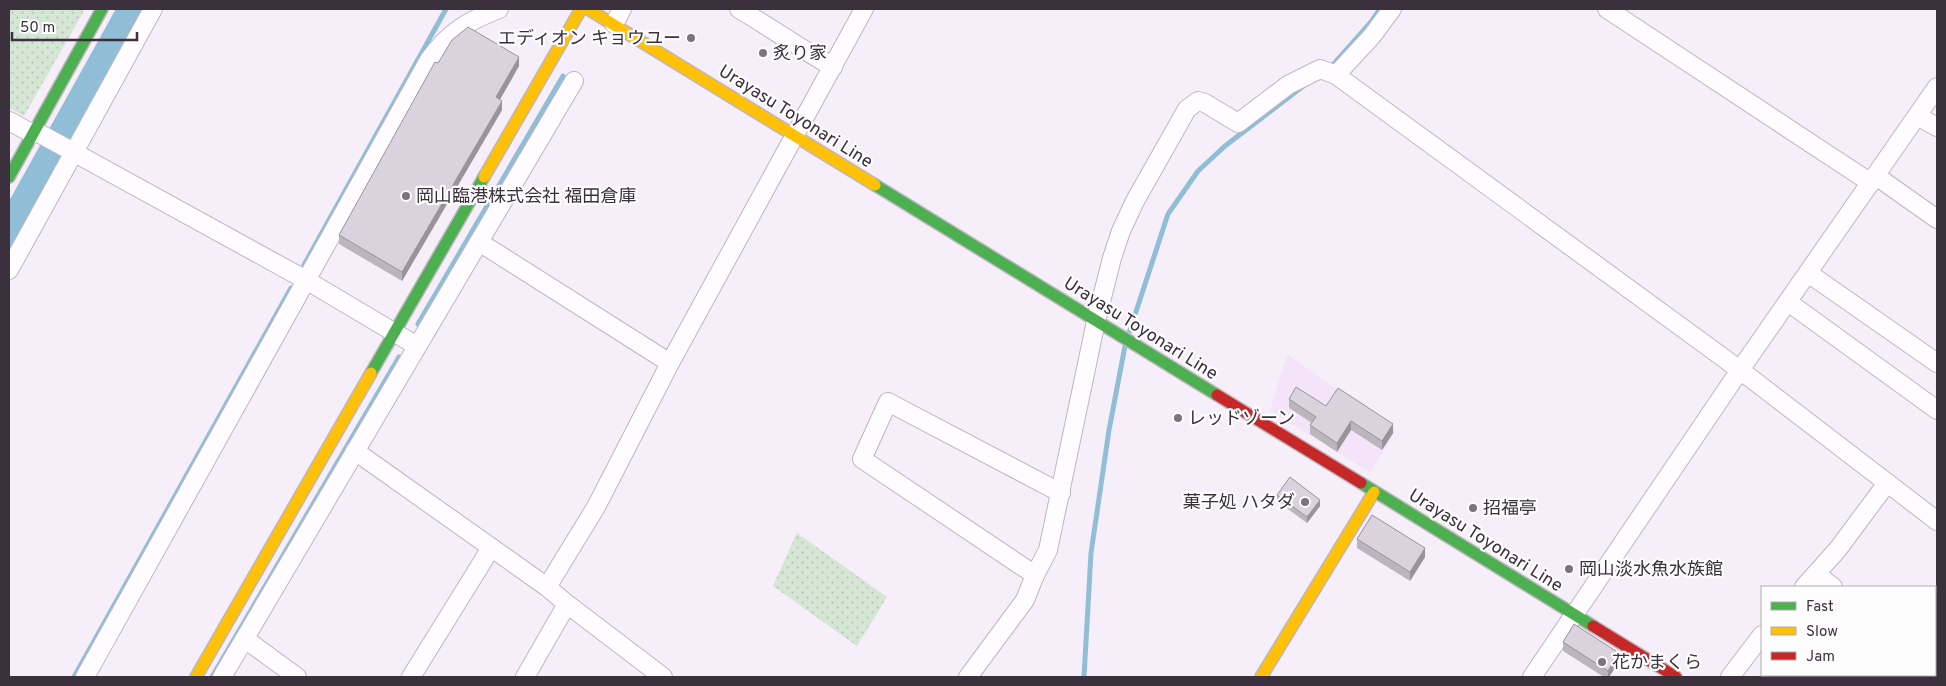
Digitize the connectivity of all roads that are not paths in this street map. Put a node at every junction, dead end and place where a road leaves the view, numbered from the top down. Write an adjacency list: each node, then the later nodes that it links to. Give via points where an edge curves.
1 (102, 9): 18 (main road)
2 (153, 9): 20 (street)
3 (499, 9): 27 (street, via 455,31 429,60)
4 (581, 9): 30 (main road)
5 (588, 9): 10 (main road, Urayasu Toyonari Line)
6 (739, 9): 11 (street)
7 (864, 9): 11 (street)
8 (1392, 9): 12 (street, via 1372,36)
9 (1607, 9): 22 (street)
10 (618, 16): 19 (main road, Urayasu Toyonari Line)
11 (833, 67): 19 (street)
12 (1330, 72): 29 (street, via 1304,76 1238,123 1198,101 1187,109 1121,232); 34 (street)
13 (574, 81): 24 (street)
14 (1937, 89): 15 (street)
15 (1917, 116): 17 (street); 22 (street)
16 (9, 121): 18 (street)
17 (1937, 127)
18 (38, 134): 20 (street); 21 (main road)
19 (795, 136): 29 (main road, Urayasu Toyonari Line); 32 (street)
20 (69, 150): 25 (street); 27 (street)
21 (9, 177)
22 (1873, 180): 23 (street); 26 (street)
23 (1937, 219)
24 (479, 242): 31 (street); 32 (street)
25 (9, 270)
26 (1808, 273): 28 (street); 33 (street)
27 (306, 280): 30 (street); 51 (street)
28 (1788, 302): 34 (street); 35 (street)
29 (1096, 321): 38 (main road, Urayasu Toyonari Line); 39 (street)
30 (396, 333): 31 (street); 52 (main road)
31 (418, 346): 36 (street)
32 (670, 363): 46 (street, via 596,507)
33 (1937, 363)
34 (1740, 370): 37 (street); 48 (street)
35 (1937, 410)
36 (355, 451): 41 (street); 50 (street)
37 (1888, 483): 40 (street); 42 (street)
38 (1374, 492): 48 (main road, Urayasu Toyonari Line); 59 (main road)
39 (1061, 493): 43 (street, via 1048,550); 43 (street, via 888,402 862,459)
40 (1937, 521)
41 (491, 548): 46 (street); 55 (street)
42 (1816, 574): 44 (street); 45 (street)
43 (1035, 575): 58 (street, via 1025,600)
44 (1805, 586)
45 (1832, 586)
46 (547, 587): 47 (street)
47 (567, 604): 56 (street); 57 (street)
48 (1574, 615): 60 (street); 61 (main road, Urayasu Toyonari Line)
49 (1761, 636): 62 (street)
50 (245, 639): 53 (street); 54 (street)
51 (85, 677)
52 (196, 677)
53 (222, 677)
54 (297, 677)
55 (411, 677)
56 (524, 677)
57 (662, 677)
58 (968, 677)
59 (1261, 677)
60 (1532, 677)
61 (1676, 677)
62 (1730, 677)

